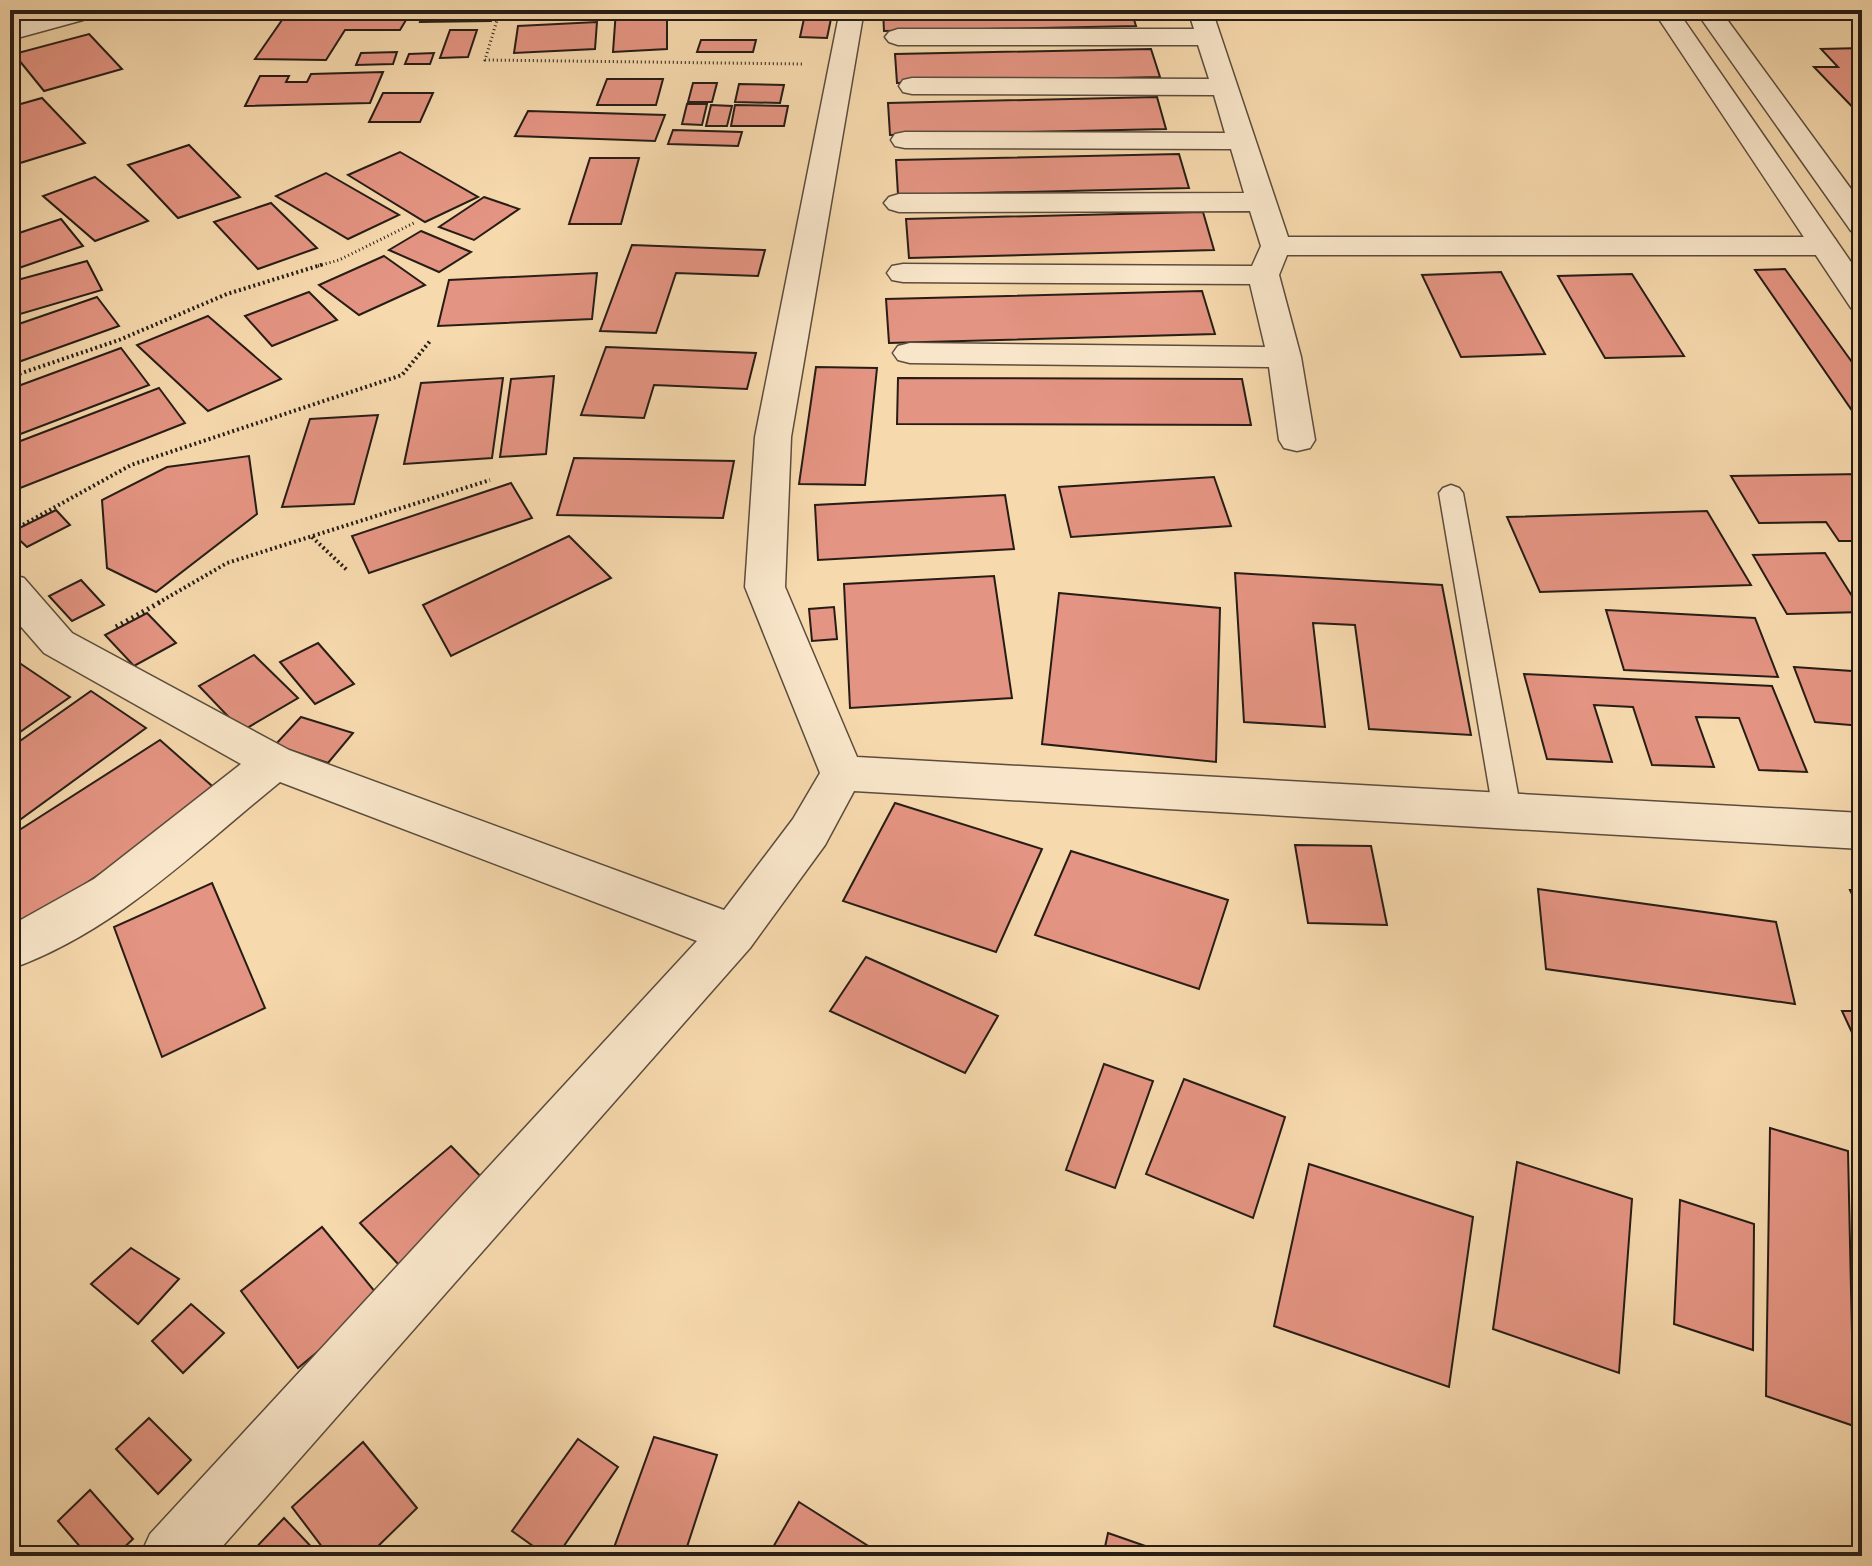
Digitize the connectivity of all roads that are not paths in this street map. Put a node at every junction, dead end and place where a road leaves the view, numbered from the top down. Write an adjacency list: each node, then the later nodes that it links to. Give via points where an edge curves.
1 (852, 10): 26 (street, via 773,437 765,587)
2 (1665, 10): 16 (street)
3 (1707, 10): 14 (street)
4 (74, 15): 6 (street)
5 (1204, 23): 7 (street); 9 (street)
6 (10, 32)
7 (898, 37)
8 (912, 86): 9 (street)
9 (1225, 87): 11 (street)
10 (905, 140): 11 (street)
11 (1242, 141): 12 (street)
12 (1261, 202): 13 (street); 15 (street)
13 (899, 203)
14 (1862, 225)
15 (1276, 246): 16 (street); 18 (street)
16 (1824, 246): 19 (street)
17 (903, 273): 18 (street)
18 (1263, 275): 21 (street)
19 (1862, 301)
20 (910, 353): 21 (street)
21 (1284, 357): 22 (street)
22 (1297, 440)
23 (1451, 493): 27 (lane)
24 (10, 588): 25 (street, via 58,643)
25 (274, 762): 29 (street); 30 (street, via 111,893)
26 (842, 773): 27 (street); 29 (street, via 809,832)
27 (1507, 811): 28 (street)
28 (1862, 831)
29 (733, 934): 31 (street)
30 (10, 949)
31 (172, 1556)

